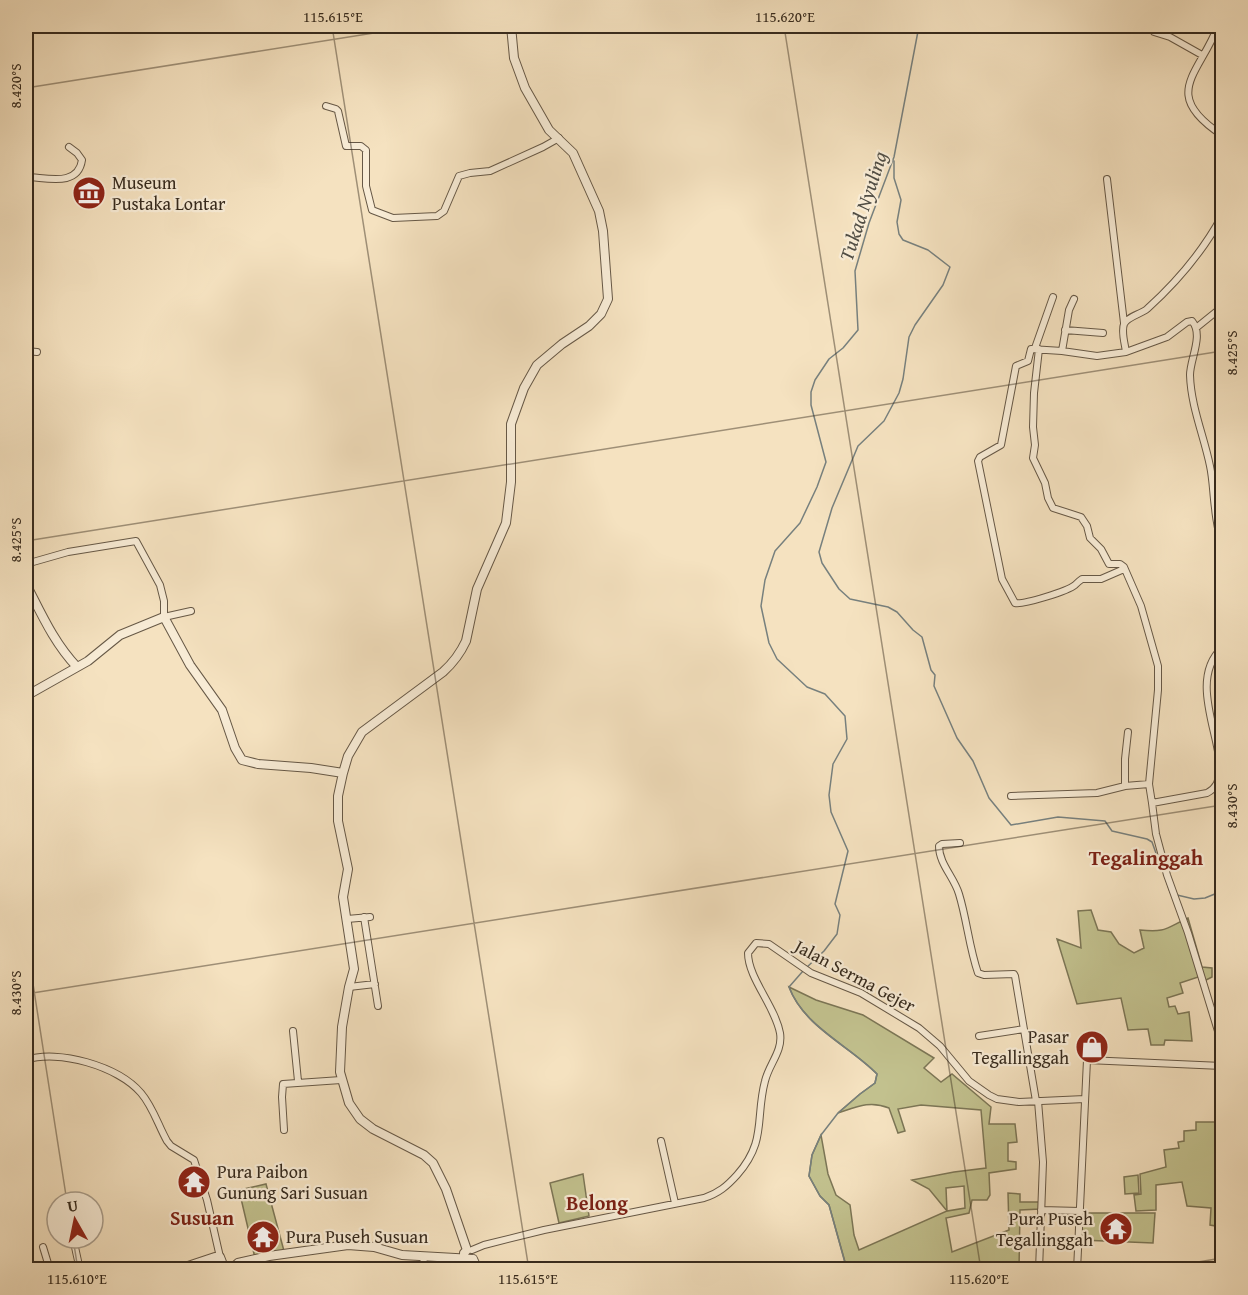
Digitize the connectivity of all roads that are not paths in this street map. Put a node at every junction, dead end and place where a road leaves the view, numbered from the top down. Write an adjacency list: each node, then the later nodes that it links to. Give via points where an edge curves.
1 (234, 26): 2 (street)
2 (250, 26)
3 (511, 26): 9 (street, via 520,76 549,130)
4 (1150, 26): 6 (street, via 1154,32)
5 (1218, 26): 6 (street)
6 (1202, 56): 8 (street, via 1190,78 1190,102 1197,117)
7 (326, 106): 9 (street, via 338,111 346,146 362,146 366,150 366,186 372,210 393,218 437,216 444,211 459,176 490,171)
8 (1222, 135)
9 (559, 138): 38 (street, via 573,153 599,211 608,299 605,308 589,326 537,365 524,388 511,424 506,523 477,589 462,649 443,672 362,732)
10 (69, 147): 11 (street, via 82,160 74,176)
11 (26, 177)
12 (1107, 179): 17 (street)
13 (1222, 216): 17 (street, via 1205,248 1180,277 1148,308)
14 (1053, 297): 21 (street)
15 (1074, 299): 19 (street)
16 (1222, 307): 18 (street)
17 (1124, 324): 25 (street)
18 (1196, 328): 25 (street, via 1190,321 1167,337); 26 (street, via 1191,382)
19 (1065, 330): 20 (street); 23 (street)
20 (1103, 333)
21 (1037, 348): 23 (street); 30 (street, via 1033,457 1048,498 1055,510 1081,517 1090,538 1109,564 1120,564); 30 (street, via 1031,349 1028,361 1016,366 1001,445 978,461 1003,581 1019,604 1068,589 1082,579 1101,579)
22 (26, 351): 24 (street)
23 (1062, 351): 25 (street, via 1097,356)
24 (37, 352)
25 (1126, 352)
26 (1215, 508): 27 (street); 28 (street)
27 (1222, 510)
28 (1222, 549)
29 (26, 564): 33 (street, via 63,553 136,541 160,585)
30 (1124, 569): 39 (street, via 1141,606 1158,666)
31 (26, 584): 35 (street, via 50,630)
32 (191, 611): 33 (street)
33 (164, 617): 35 (street, via 120,635); 38 (street, via 190,665 222,710 242,760)
34 (1222, 648): 42 (street, via 1212,659 1206,679 1219,754 1217,785 1207,793)
35 (77, 667): 36 (street)
36 (26, 696)
37 (1128, 732): 40 (street)
38 (343, 773): 44 (street, via 338,821 348,869 343,897)
39 (1149, 784): 40 (street); 42 (street)
40 (1125, 786): 41 (street, via 1097,793)
41 (1011, 796)
42 (1152, 803): 52 (street, via 1156,834 1216,1023)
43 (960, 843): 48 (street, via 942,844 939,850 959,892 978,973 1014,974)
44 (347, 919): 45 (street, via 367,917); 46 (street, via 354,969)
45 (375, 984): 46 (street); 47 (street)
46 (349, 987): 53 (street, via 340,1046)
47 (378, 1006)
48 (1024, 1029): 50 (street); 56 (street)
49 (293, 1031): 54 (street)
50 (979, 1036)
51 (26, 1060): 65 (street, via 48,1056 95,1065 138,1090 171,1146 194,1160)
52 (1222, 1066): 55 (street, via 1087,1060)
53 (341, 1080): 54 (street); 64 (street, via 360,1119 433,1163)
54 (298, 1081): 57 (street, via 282,1086)
55 (1085, 1099): 56 (street, Jalan Serma Gejer); 61 (street)
56 (1037, 1101): 59 (street, Jalan Serma Gejer, via 1008,1101 989,1095 969,1081 919,1028 861,993 811,973 764,943 756,943 748,951 749,964 775,1017 780,1039 763,1087 757,1145 750,1160 724,1189 704,1198); 60 (street, via 1043,1152)
57 (284, 1130)
58 (661, 1141): 59 (street)
59 (675, 1203): 64 (street, Jalan Serma Gejer, via 544,1230 484,1245)
60 (1041, 1210): 61 (street); 75 (street)
61 (1080, 1211): 76 (street)
62 (43, 1247): 68 (street)
63 (76, 1250): 69 (street)
64 (470, 1254): 66 (street); 74 (street)
65 (220, 1257): 67 (street); 70 (street); 71 (street)
66 (424, 1258): 67 (street, via 348,1245); 73 (street)
67 (238, 1263): 72 (street)
68 (50, 1269)
69 (80, 1269)
70 (176, 1269)
71 (225, 1269)
72 (230, 1269)
73 (422, 1269)
74 (478, 1269)
75 (1039, 1269)
76 (1077, 1269)

